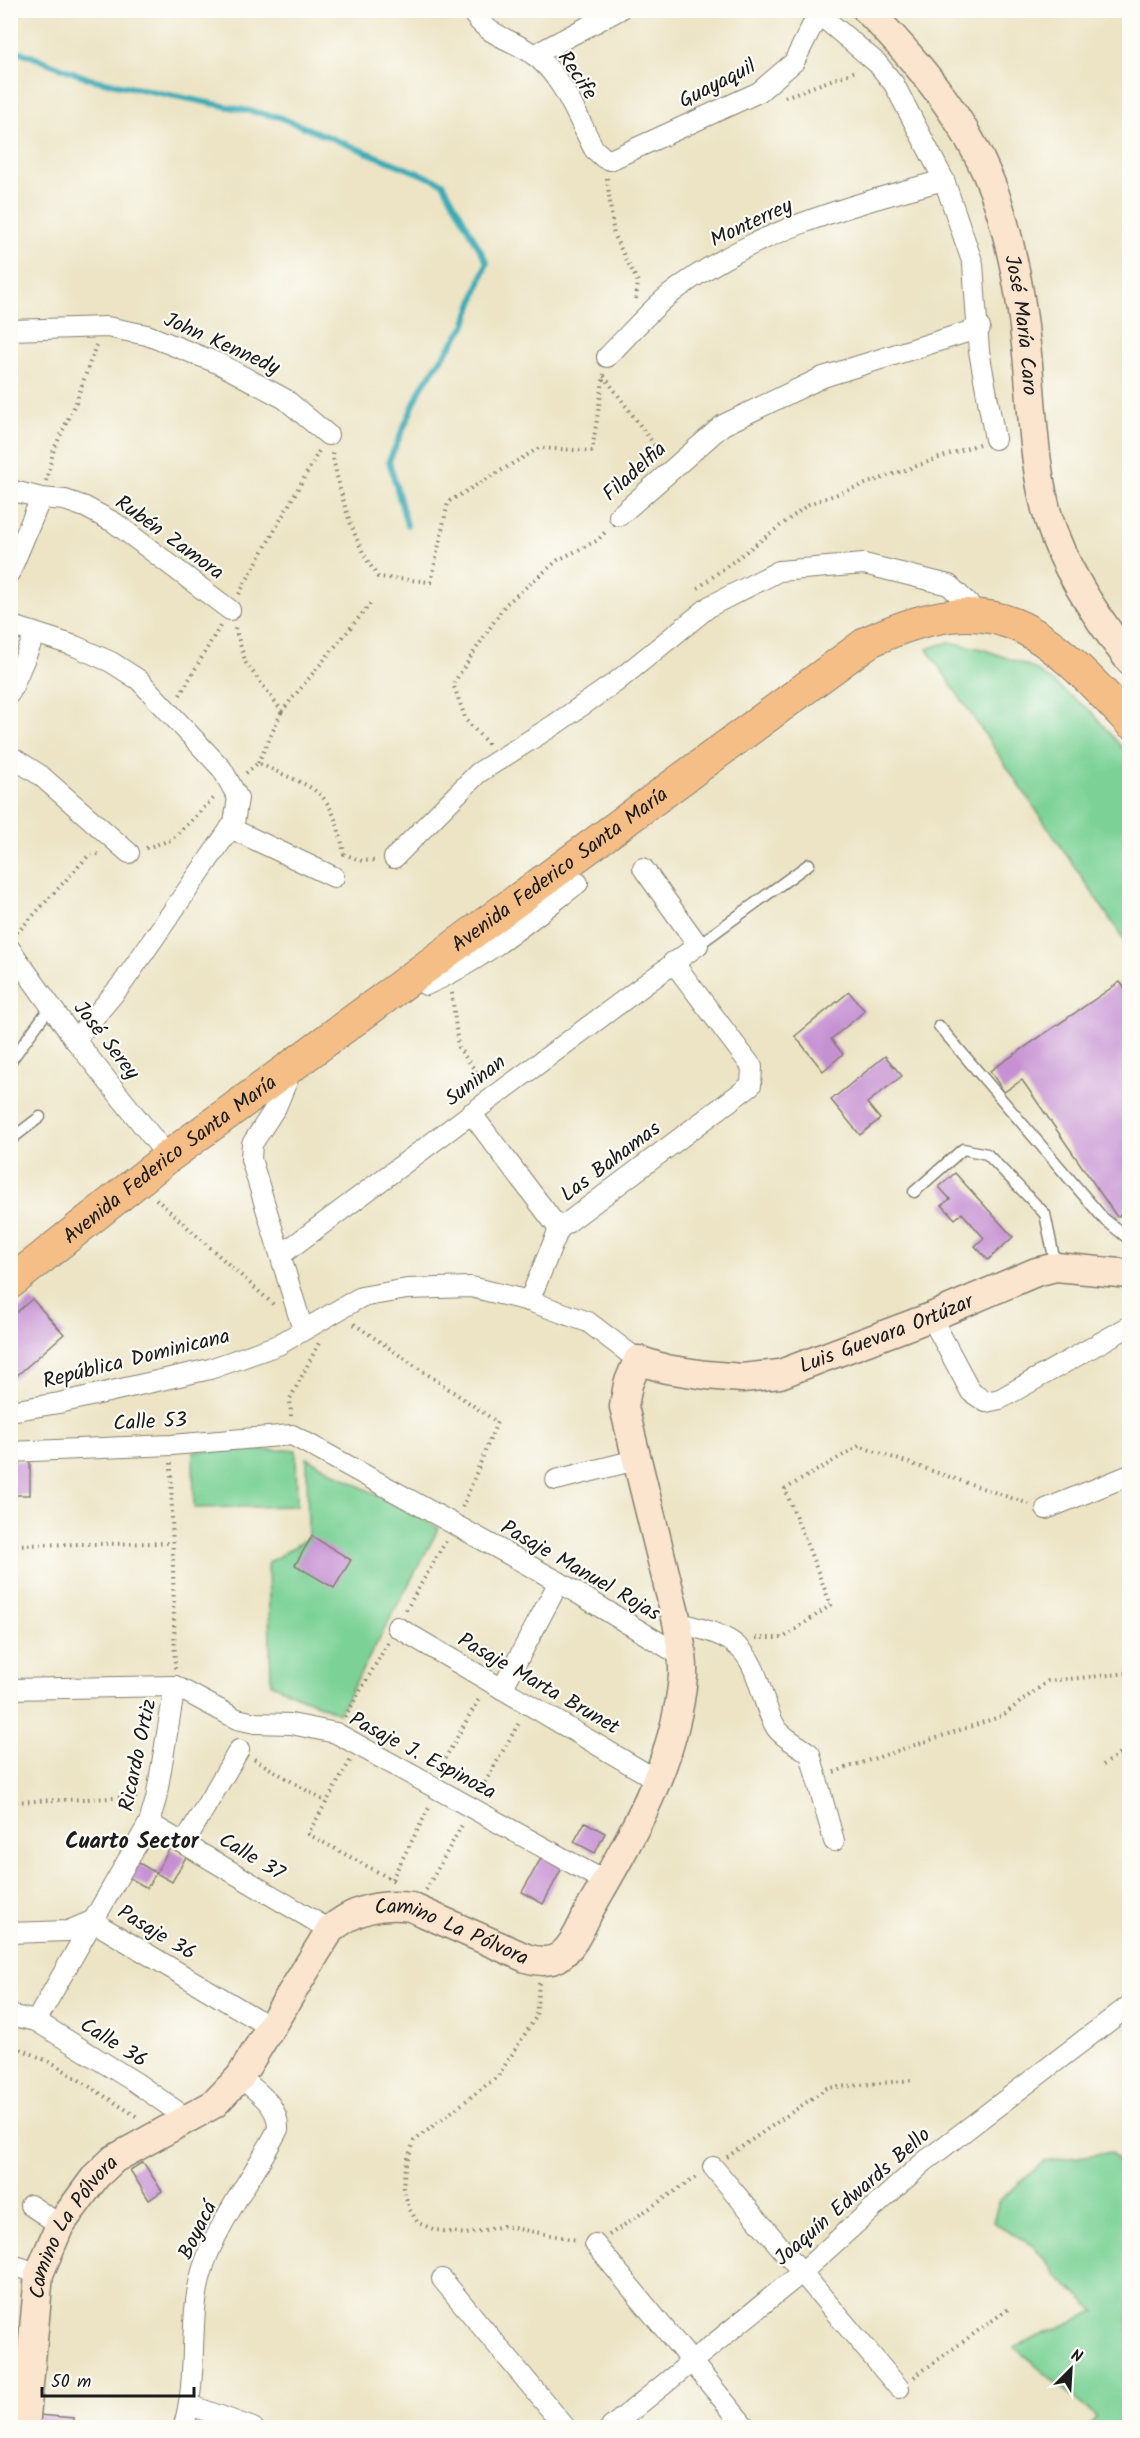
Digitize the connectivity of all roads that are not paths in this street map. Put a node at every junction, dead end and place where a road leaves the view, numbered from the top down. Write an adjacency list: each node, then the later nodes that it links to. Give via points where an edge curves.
1 (471, 10): 5 (street, Recife, via 491,33)
2 (619, 10): 5 (street)
3 (867, 10): 21 (street, José María Caro, via 955,111 1002,214 1018,281 1033,442 1049,521 1076,580)
4 (820, 12): 6 (street, Guayaquil, via 794,62 759,92 615,160); 7 (street, José María Caro, via 877,63 894,84)
5 (534, 55): 6 (street, Recife, via 561,87 594,148)
6 (604, 158)
7 (944, 180): 8 (street, José María Caro, via 973,264); 10 (street, Monterrey, via 840,208 740,249 668,296)
8 (980, 328): 12 (street, José María Caro, via 979,351); 15 (street, Filadelfia, via 823,377 723,425)
9 (10, 330): 11 (street, John Kennedy, via 107,327 147,335 220,364 285,399)
10 (605, 367)
11 (328, 435)
12 (995, 439)
13 (10, 490): 14 (street, Rubén Zamora)
14 (41, 498): 16 (street); 17 (street, Rubén Zamora, via 75,503 115,523)
15 (619, 516)
16 (10, 572)
17 (230, 610)
18 (979, 614): 23 (main road, Avenida Federico Santa María, via 1025,629 1049,643); 27 (street, via 949,585 864,564 779,571 710,606 616,682 478,773); 35 (main road, Avenida Federico Santa María, via 939,616 905,625 868,642)
19 (10, 625): 20 (street)
20 (36, 634): 22 (street); 25 (street, via 111,662 139,680 222,769 238,798)
21 (1130, 662)
22 (10, 693)
23 (1130, 722)
24 (10, 756): 26 (street, via 40,775)
25 (230, 828): 30 (street); 38 (street, via 122,984)
26 (129, 853)
27 (394, 858)
28 (809, 864): 32 (lane)
29 (643, 868): 32 (street)
30 (334, 877)
31 (579, 883): 35 (street, via 450,975 426,985)
32 (698, 945): 34 (street, Suninan)
33 (10, 950): 36 (street, José Serey)
34 (673, 962): 41 (street, Suninan); 46 (street, Las Bahamas, via 752,1067 751,1085)
35 (415, 976): 40 (main road, Avenida Federico Santa María)
36 (51, 1006): 38 (street, José Serey); 39 (lane)
37 (939, 1026): 47 (lane, via 1103,1218)
38 (75, 1040): 44 (street, José Serey)
39 (10, 1062)
40 (292, 1068): 44 (main road, Avenida Federico Santa María); 48 (street, via 276,1107 252,1144 251,1158)
41 (471, 1113): 46 (street); 48 (street, Suninan)
42 (40, 1117): 43 (lane)
43 (10, 1140)
44 (168, 1157): 50 (main road, Avenida Federico Santa María)
45 (914, 1192): 49 (lane, via 963,1149 987,1154 1045,1214)
46 (559, 1229): 52 (street, Las Bahamas)
47 (1130, 1240)
48 (281, 1255): 55 (street)
49 (1056, 1267): 51 (street, Luis Guevara Ortúzar); 53 (street, Luis Guevara Ortúzar)
50 (14, 1273)
51 (1130, 1274)
52 (529, 1300): 55 (street, República Dominicana, via 471,1287 407,1289 361,1297); 56 (street, República Dominicana, via 588,1322)
53 (932, 1317): 54 (street, via 971,1392 986,1402 1000,1399); 56 (street, Luis Guevara Ortúzar, via 780,1374 742,1378 706,1375)
54 (1130, 1326)
55 (303, 1330): 57 (street, República Dominicana, via 278,1345 210,1369)
56 (638, 1360): 60 (street, Camino La Pólvora, via 624,1407)
57 (10, 1411)
58 (292, 1435): 59 (street, Calle 53); 64 (street, Pasaje Manuel Rojas)
59 (10, 1452)
60 (636, 1460): 62 (street); 65 (street, Camino La Pólvora)
61 (1130, 1475): 63 (street)
62 (555, 1480)
63 (1046, 1509)
64 (559, 1582): 67 (street, Pasaje Manuel Rojas); 68 (street)
65 (677, 1622): 67 (street, Camino La Pólvora); 74 (street, via 725,1638 749,1659 776,1727 785,1738 810,1754)
66 (397, 1627): 68 (street, Pasaje Marta Brunet)
67 (683, 1657): 72 (street, Camino La Pólvora, via 683,1678)
68 (496, 1685): 72 (street, Pasaje Marta Brunet)
69 (175, 1686): 70 (street); 73 (street, Ricardo Ortiz); 76 (street, Pasaje J. Espinoza, via 237,1719 336,1733)
70 (10, 1689)
71 (239, 1750): 75 (street)
72 (657, 1780): 76 (street, Camino La Pólvora, via 638,1825)
73 (149, 1823): 75 (street, Calle 37); 77 (street, Ricardo Ortiz)
74 (834, 1841)
75 (184, 1843): 78 (street, Calle 37)
76 (606, 1882): 78 (street, Camino La Pólvora, via 566,1951 555,1959 540,1962 411,1907 378,1906 358,1911)
77 (92, 1922): 79 (street, Pasaje 36, via 68,1931); 82 (street, Ricardo Ortiz); 83 (street, Pasaje 36)
78 (330, 1930): 83 (street, Camino La Pólvora)
79 (10, 1933)
80 (1130, 2005): 92 (street, Joaquín Edwards Bello, via 924,2162)
81 (10, 2015): 82 (street, Calle 36)
82 (36, 2021): 85 (street, Calle 36)
83 (270, 2027): 84 (street, Camino La Pólvora)
84 (240, 2077): 85 (street, Camino La Pólvora, via 214,2104); 96 (street, Boyacá, via 275,2110 278,2129 204,2265 197,2296)
85 (188, 2119): 88 (street, Camino La Pólvora, via 114,2159 96,2176)
86 (713, 2167): 92 (street)
87 (30, 2205): 88 (street)
88 (60, 2225): 91 (street, Camino La Pólvora)
89 (595, 2244): 94 (street)
90 (10, 2264): 91 (street)
91 (39, 2274): 97 (street, Camino La Pólvora)
92 (800, 2274): 94 (street, Joaquín Edwards Bello); 95 (street)
93 (442, 2279): 100 (street)
94 (690, 2361): 101 (street, Joaquín Edwards Bello); 102 (street)
95 (899, 2388)
96 (190, 2405): 98 (street, Boyacá); 99 (street)
97 (20, 2424)
98 (183, 2427)
99 (253, 2427)
100 (566, 2427)
101 (609, 2427)
102 (746, 2427)

